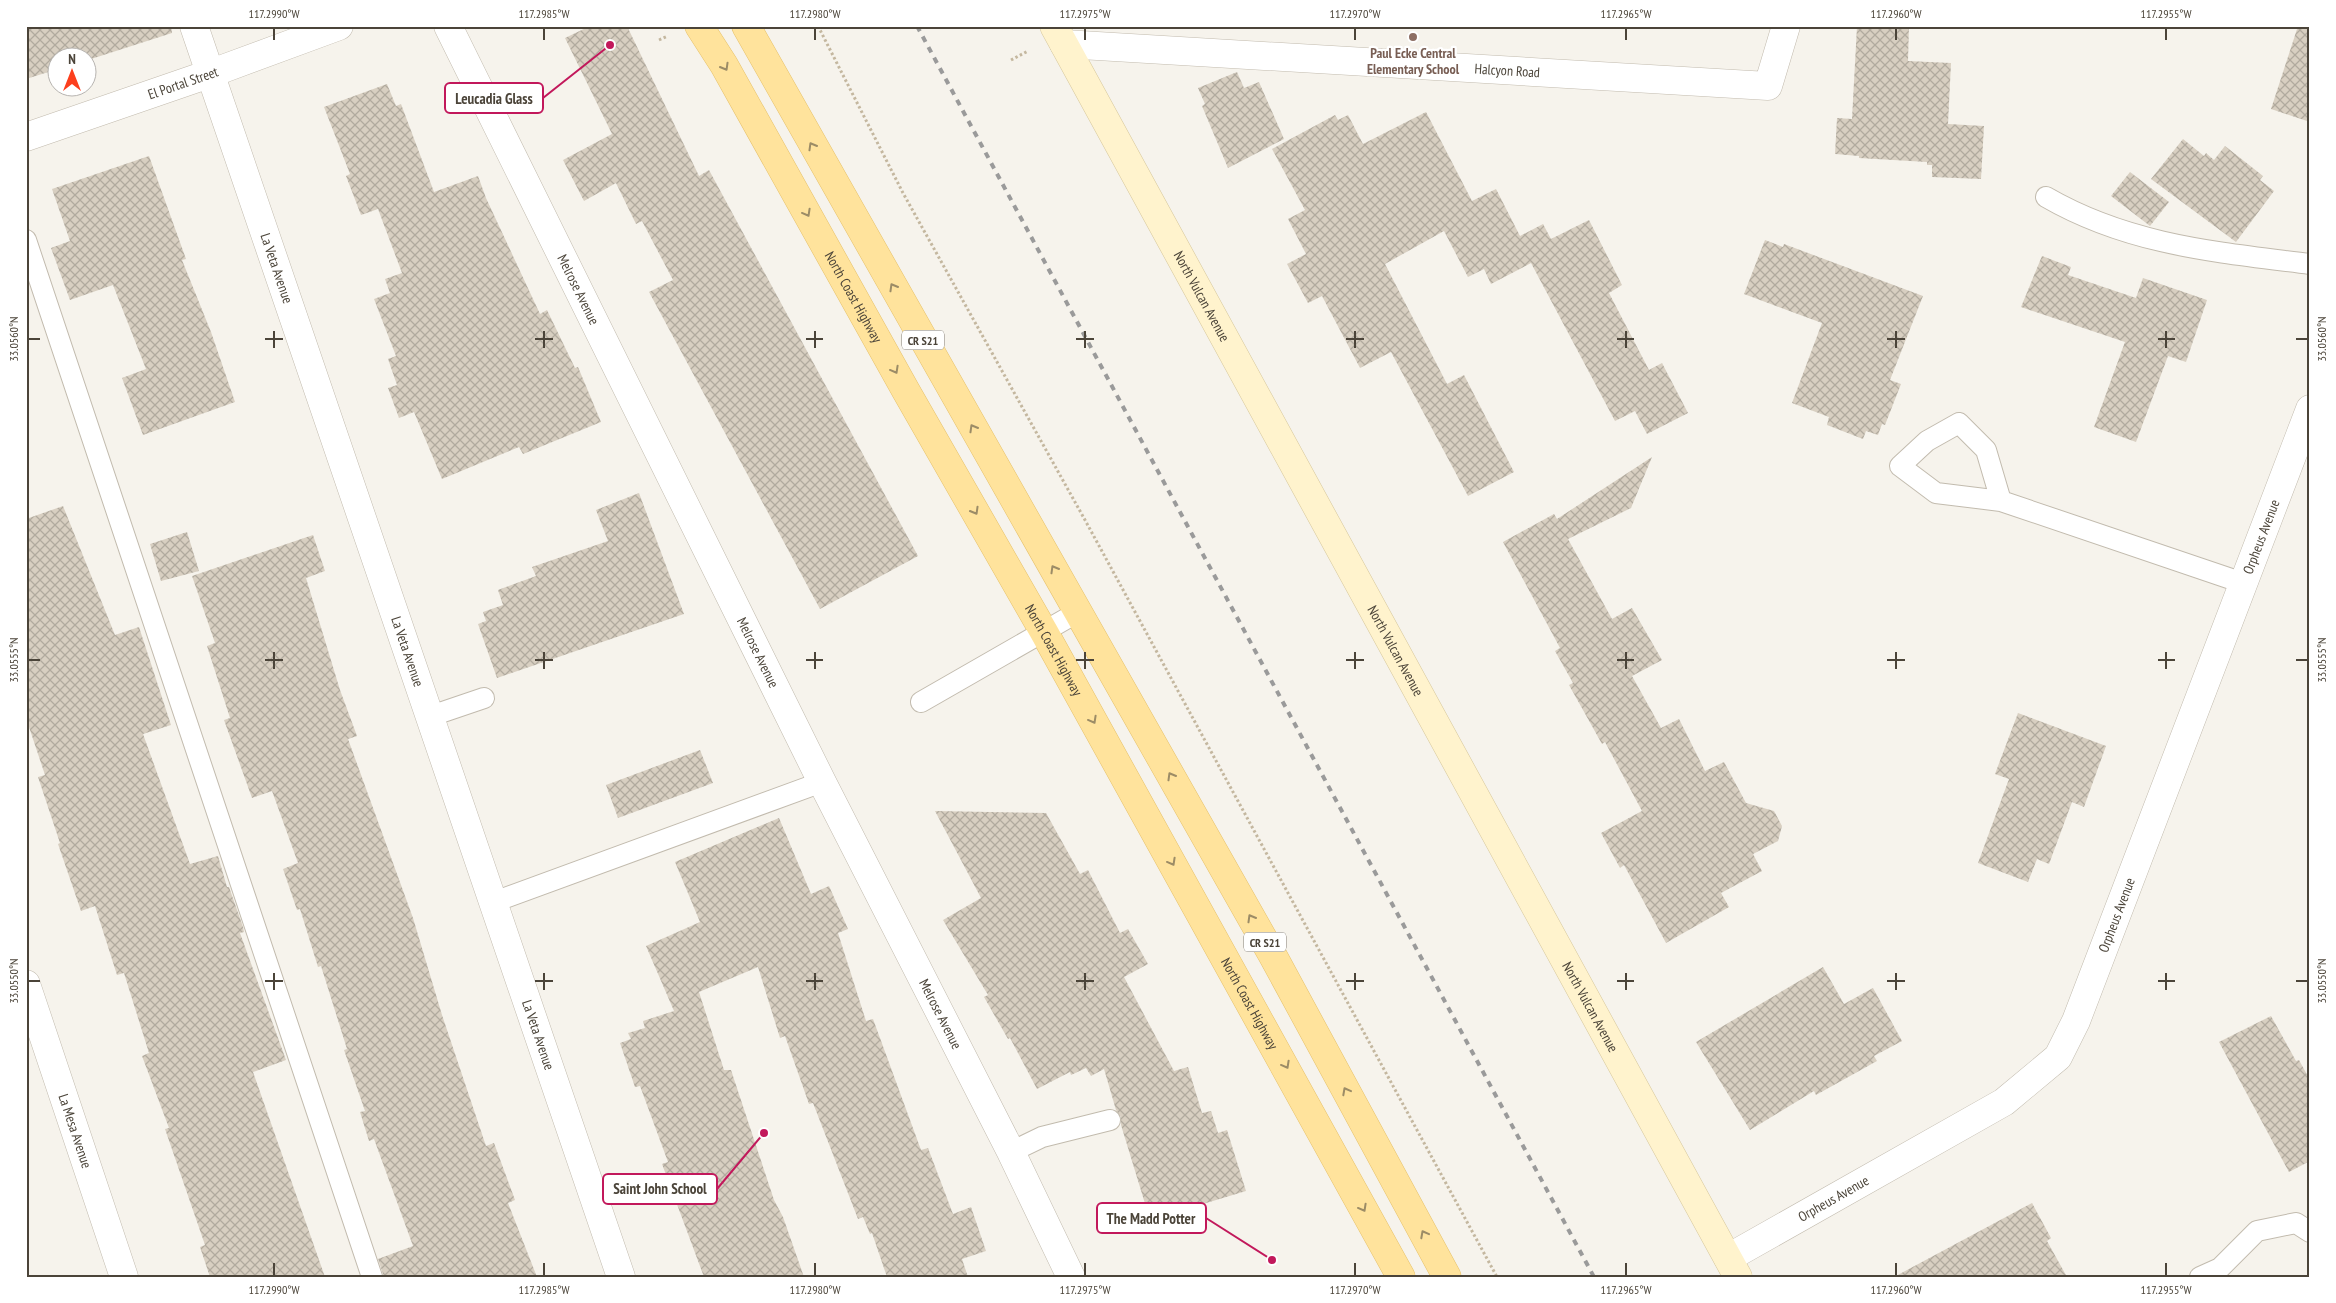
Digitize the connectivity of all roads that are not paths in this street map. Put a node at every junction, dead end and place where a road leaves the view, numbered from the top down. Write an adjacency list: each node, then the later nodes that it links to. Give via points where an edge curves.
1 (194, 26): 8 (street, La Veta Avenue)
2 (339, 26): 8 (street, El Portal Street)
3 (448, 26): 21 (street, Melrose Avenue)
4 (699, 26): 17 (main road, North Coast Highway / CR S21, one-way to 17, via 724,64)
5 (746, 26): 16 (main road, CR S21, one-way to 5)
6 (1786, 26): 7 (street, Halcyon Road, via 1768,86)
7 (1059, 35): 27 (main road, North Vulcan Avenue)
8 (210, 74): 9 (street, El Portal Street); 20 (street, La Veta Avenue)
9 (26, 137)
10 (2046, 197): 12 (lane, via 2076,214 2147,239 2222,254)
11 (26, 240): 30 (lane)
12 (2310, 264)
13 (2310, 409): 15 (street, Orpheus Avenue)
14 (2001, 501): 14 (lane, via 1936,493 1900,466 1927,441 1959,423 1986,450); 15 (lane)
15 (2243, 583): 27 (street, Orpheus Avenue, via 2080,1012 2058,1057 2004,1102)
16 (1078, 612): 17 (lane); 34 (main road, CR S21, one-way to 16, via 1273,956)
17 (1044, 632): 19 (lane); 33 (main road, North Coast Highway / CR S21, one-way to 33)
18 (484, 698): 20 (lane)
19 (921, 702)
20 (431, 716): 22 (street, La Veta Avenue)
21 (822, 782): 22 (lane); 25 (street, Melrose Avenue)
22 (494, 902): 31 (street, La Veta Avenue)
23 (26, 984): 29 (street, La Mesa Avenue)
24 (1110, 1120): 25 (lane, via 1042,1137)
25 (1011, 1152): 32 (street, Melrose Avenue)
26 (2310, 1232): 28 (lane, via 2296,1223 2257,1231)
27 (1733, 1268)
28 (2222, 1272): 35 (lane)
29 (124, 1277)
30 (372, 1277)
31 (621, 1277)
32 (1071, 1277)
33 (1401, 1277)
34 (1447, 1277)
35 (2200, 1277)

